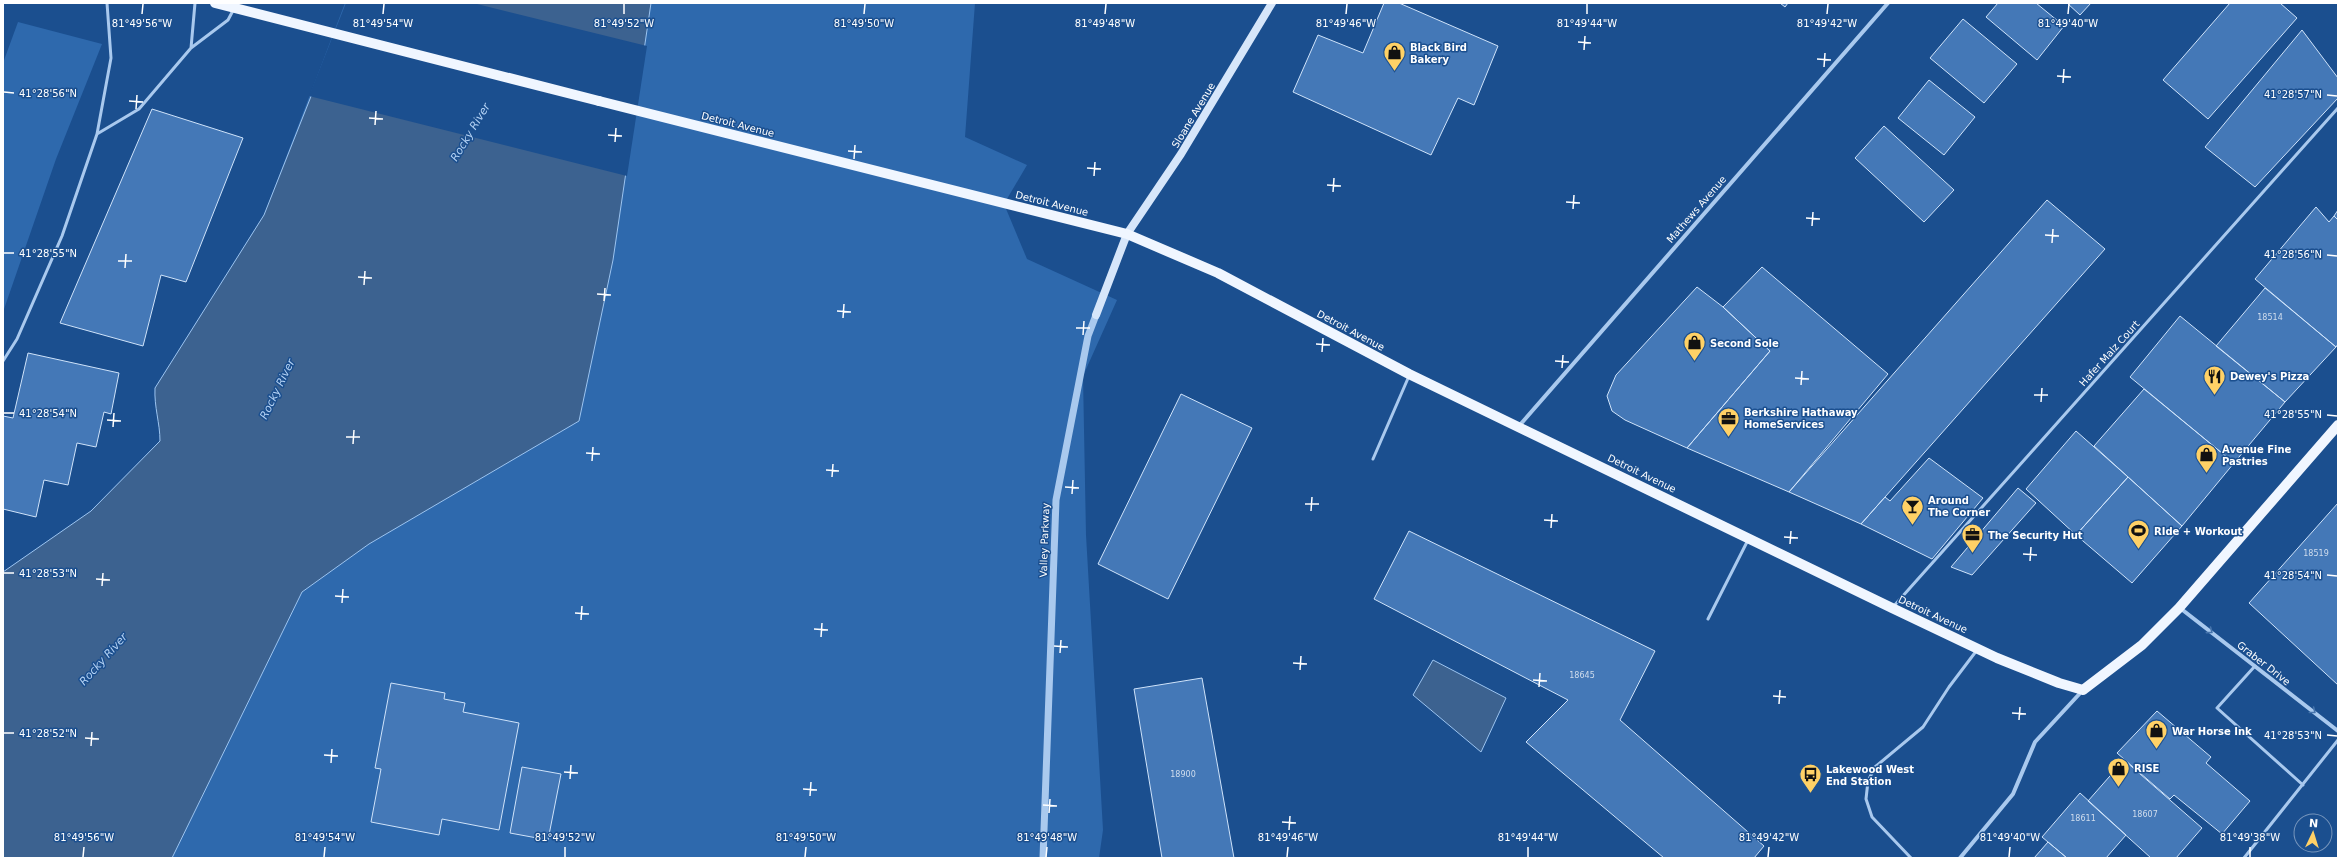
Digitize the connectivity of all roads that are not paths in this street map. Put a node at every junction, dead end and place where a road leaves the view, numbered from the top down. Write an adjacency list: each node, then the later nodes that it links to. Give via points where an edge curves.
1 (107, 3): 9 (lane, via 111,58)
2 (196, 3): 7 (lane)
3 (215, 3): 10 (main road, Detroit Avenue, bridge)
4 (237, 3): 7 (lane, via 228,20)
5 (1272, 3): 10 (main road, Sloane Avenue, via 1181,154)
6 (1888, 3): 15 (street, Mathews Avenue)
7 (191, 48): 9 (lane, via 139,109)
8 (2338, 108): 18 (lane, Hafer Malz Court)
9 (97, 134): 12 (lane, via 62,236 17,339)
10 (1127, 234): 11 (main road, Valley Parkway); 13 (main road, Detroit Avenue, via 1218,273)
11 (1096, 315): 27 (street, Valley Parkway, via 1088,336 1056,500)
12 (3, 361)
13 (1409, 374): 15 (main road, Detroit Avenue); 16 (lane)
14 (2338, 425): 19 (main road)
15 (1518, 426): 17 (main road, Detroit Avenue)
16 (1373, 458)
17 (1749, 538): 18 (main road, Detroit Avenue); 20 (lane)
18 (1892, 608): 21 (main road, Detroit Avenue)
19 (2179, 608): 22 (street, Graber Drive, one-way to 22); 23 (main road, via 2142,645)
20 (1708, 618)
21 (1978, 649): 23 (main road, Detroit Avenue, via 2059,683); 28 (lane, via 1923,727 1875,767 1868,781 1866,799 1872,817)
22 (2255, 666): 24 (street, Graber Drive, one-way to 24); 26 (lane, via 2217,708)
23 (2083, 690): 29 (street, via 2035,742 2013,794)
24 (2338, 731)
25 (2338, 740): 26 (lane)
26 (2302, 785): 30 (lane)
27 (1043, 858)
28 (1911, 858)
29 (1960, 858)
30 (2244, 858)

